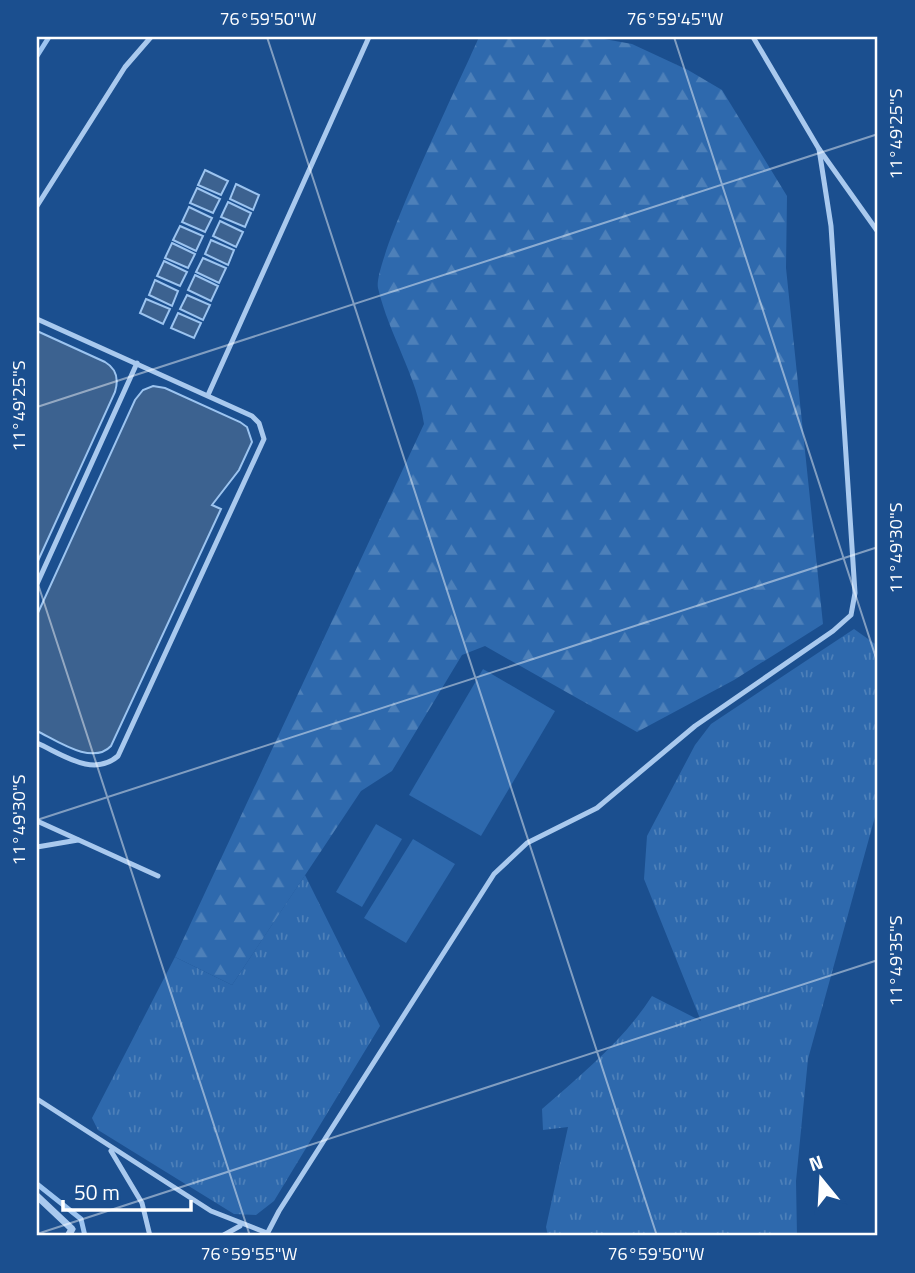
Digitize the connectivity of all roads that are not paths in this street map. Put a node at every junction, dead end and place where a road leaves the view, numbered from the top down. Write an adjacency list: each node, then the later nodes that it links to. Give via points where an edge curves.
1 (151, 37): 5 (lane, via 125,67)
2 (369, 37): 9 (lane)
3 (753, 37): 4 (lane)
4 (819, 149): 6 (lane); 20 (lane, via 831,226 855,593 850,615 695,726 597,808 527,843 508,858)
5 (37, 206)
6 (878, 232)
7 (37, 319): 8 (lane)
8 (137, 363): 9 (lane); 10 (lane)
9 (208, 395): 11 (lane, via 252,416 264,439 118,756 95,766)
10 (37, 584)
11 (37, 743)
12 (37, 821): 13 (lane)
13 (79, 840): 14 (lane); 15 (lane)
14 (37, 847)
15 (158, 876)
16 (37, 1100): 17 (lane)
17 (110, 1149): 19 (lane); 22 (lane, via 142,1203)
18 (37, 1196): 21 (street, via 72,1229)
19 (241, 1226): 20 (lane); 23 (lane)
20 (267, 1235)
21 (68, 1236)
22 (150, 1236)
23 (222, 1236)

